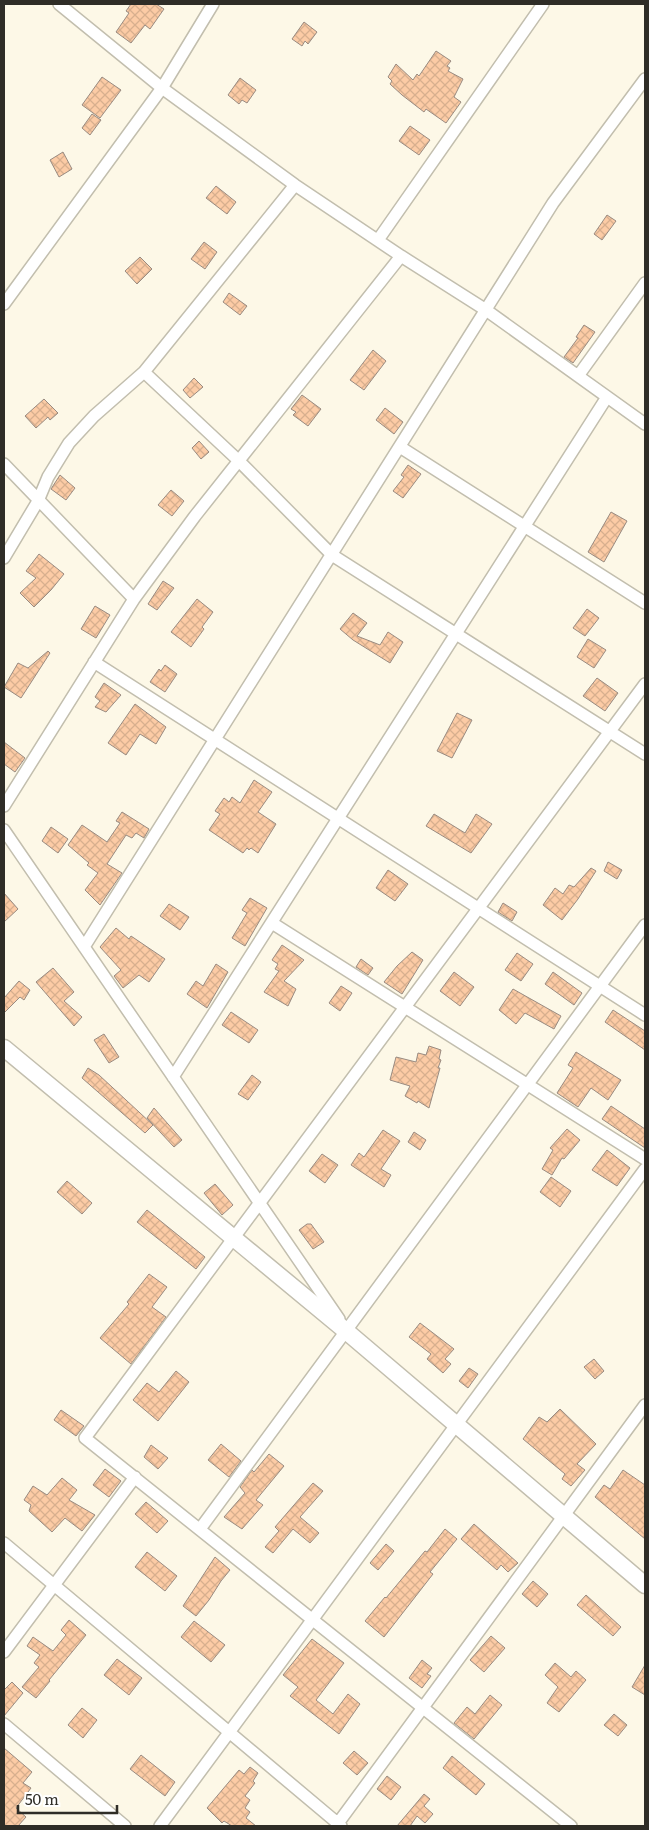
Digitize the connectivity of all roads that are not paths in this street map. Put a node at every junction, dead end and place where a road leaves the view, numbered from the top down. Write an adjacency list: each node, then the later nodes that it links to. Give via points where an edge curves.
1 (59, 4): 5 (street)
2 (213, 4): 5 (street)
3 (543, 4): 7 (street)
4 (645, 79): 11 (street, via 553,203)
5 (162, 88): 6 (street); 10 (street)
6 (295, 185): 7 (street); 12 (street)
7 (378, 240): 8 (street)
8 (401, 256): 11 (street); 17 (street)
9 (645, 283): 13 (street)
10 (4, 304)
11 (486, 310): 13 (street); 16 (street)
12 (144, 372): 17 (street); 19 (street, via 69,443)
13 (578, 376): 14 (street)
14 (607, 396): 15 (street); 20 (street)
15 (645, 424)
16 (400, 448): 20 (street); 21 (street)
17 (238, 461): 21 (street); 23 (street)
18 (4, 464): 19 (street)
19 (38, 501): 22 (street); 23 (street)
20 (524, 526): 24 (street); 25 (street)
21 (332, 555): 25 (street); 29 (street)
22 (4, 558)
23 (134, 599): 26 (street)
24 (645, 603)
25 (456, 634): 28 (street); 32 (street)
26 (94, 662): 29 (street); 31 (street)
27 (645, 684): 28 (street)
28 (610, 732): 30 (street); 34 (street)
29 (216, 740): 32 (street); 37 (street)
30 (645, 754)
31 (4, 806)
32 (338, 818): 34 (street); 35 (street)
33 (4, 830): 37 (street)
34 (479, 908): 38 (street); 39 (street)
35 (272, 922): 39 (street); 42 (street)
36 (645, 925): 38 (street)
37 (84, 947): 42 (street)
38 (600, 986): 40 (street); 43 (street)
39 (405, 1007): 43 (street); 46 (street)
40 (645, 1015)
41 (4, 1048): 47 (main road)
42 (173, 1078): 46 (street)
43 (527, 1085): 44 (street); 48 (street)
44 (645, 1159)
45 (645, 1169): 50 (street)
46 (259, 1204): 47 (street); 48 (street)
47 (234, 1238): 48 (main road); 51 (street, via 85,1438)
48 (346, 1330): 50 (main road); 53 (street)
49 (645, 1405): 52 (street)
50 (457, 1424): 52 (main road); 57 (street)
51 (135, 1477): 53 (street); 55 (street)
52 (564, 1516): 56 (main road); 59 (street)
53 (200, 1529): 57 (street)
54 (4, 1543): 55 (street)
55 (54, 1585): 58 (street); 61 (street)
56 (645, 1586)
57 (312, 1619): 59 (street); 61 (street)
58 (4, 1652)
59 (423, 1708): 62 (street); 65 (street)
60 (4, 1724): 63 (street)
61 (229, 1732): 62 (street); 64 (street)
62 (338, 1825)
63 (124, 1826)
64 (160, 1826)
65 (571, 1826)

